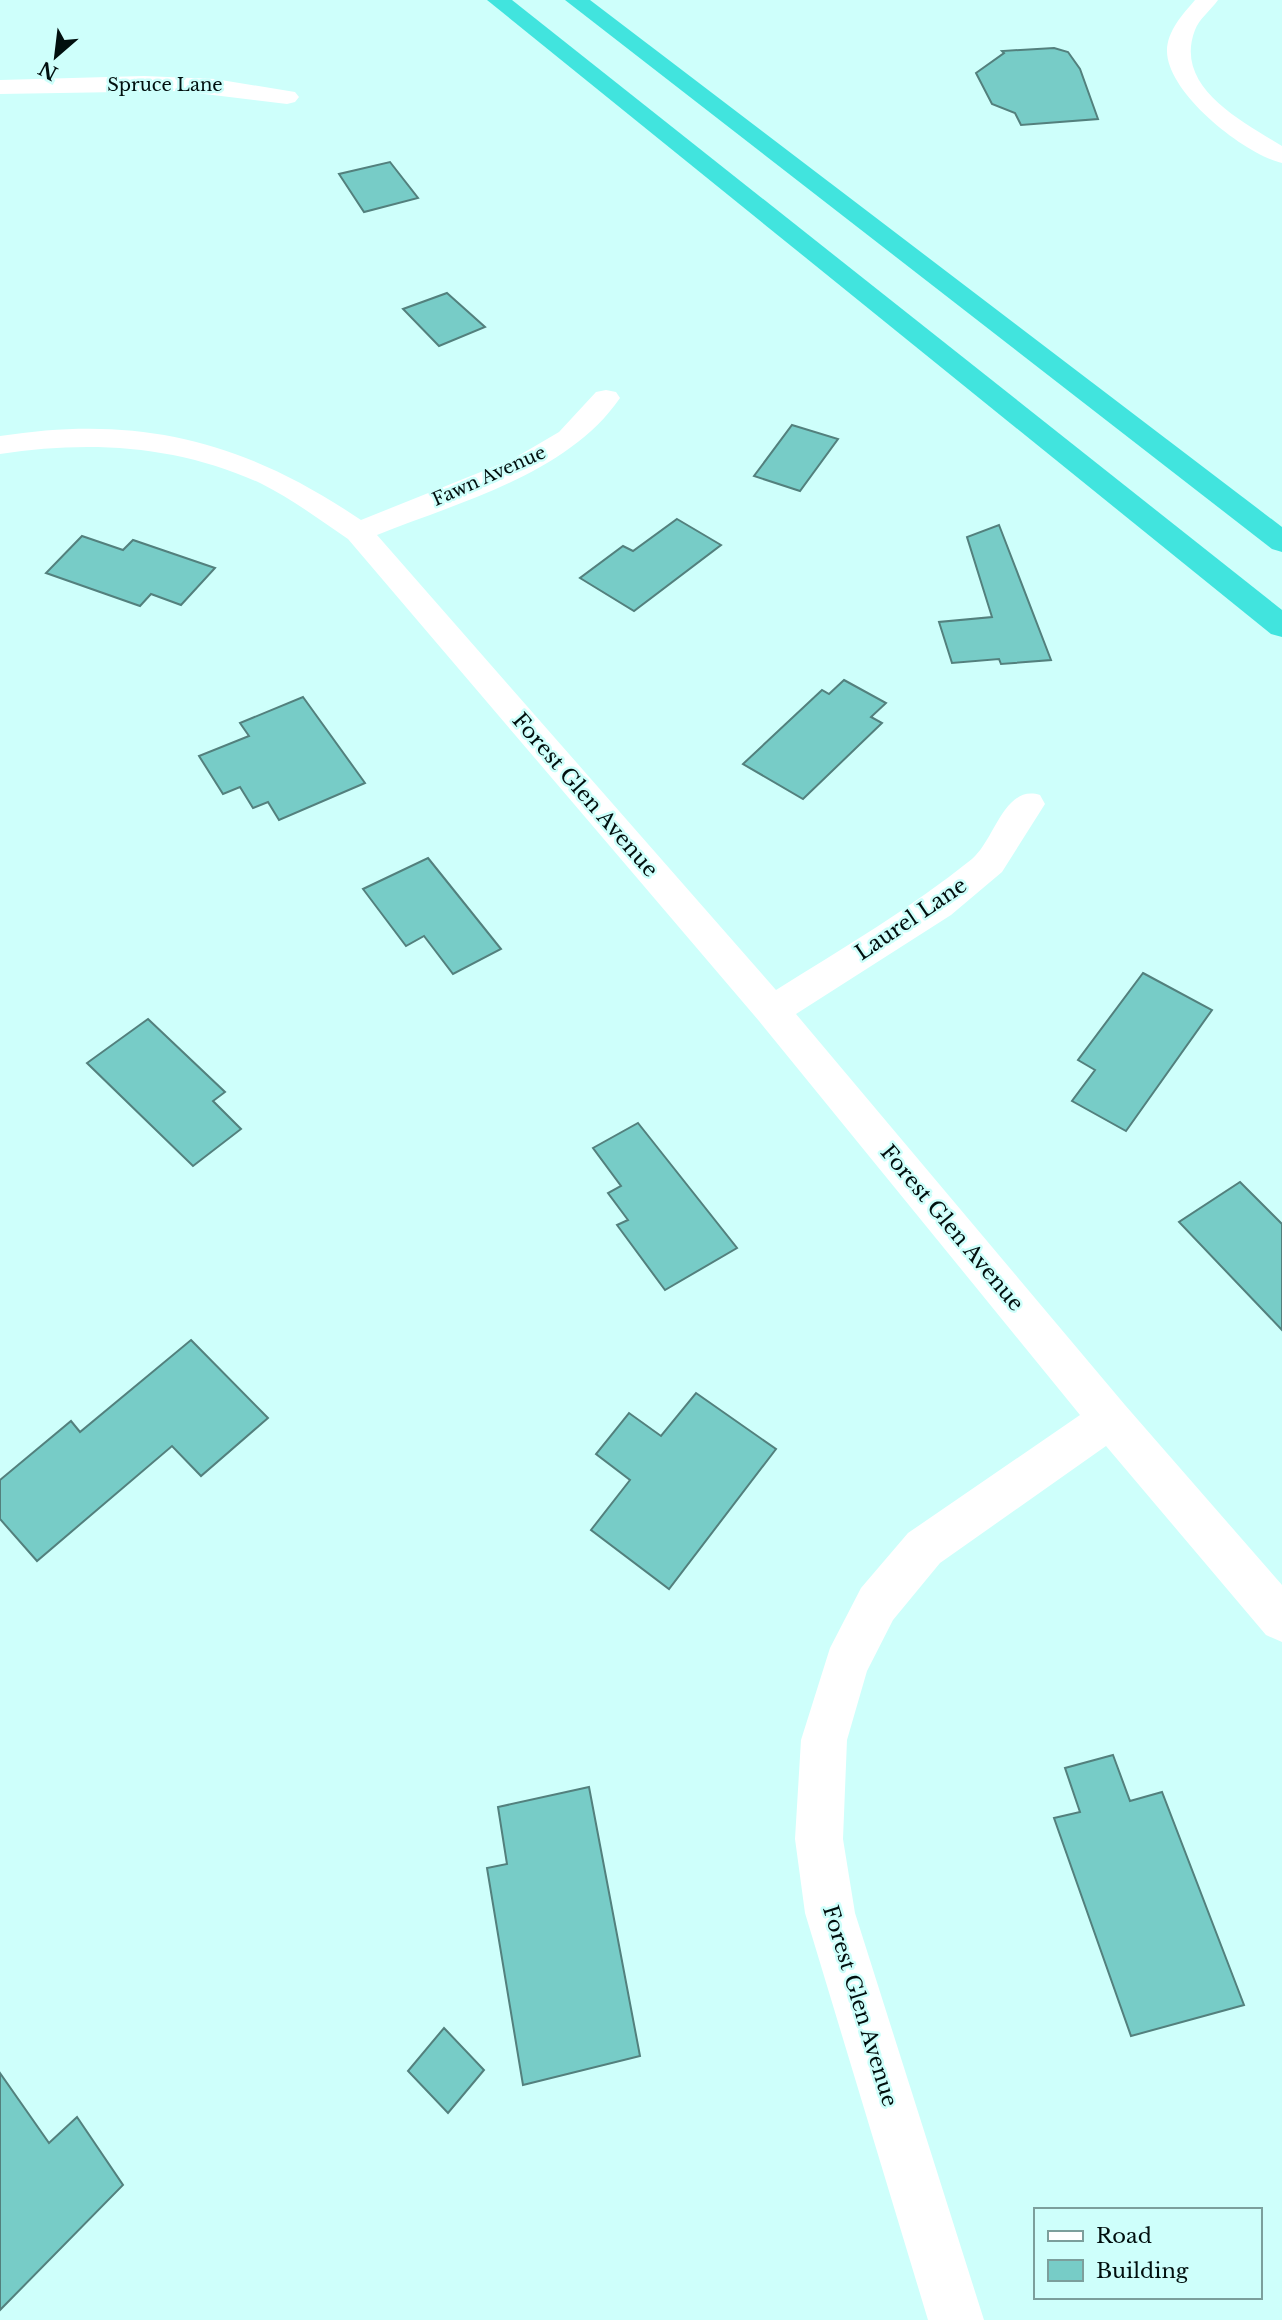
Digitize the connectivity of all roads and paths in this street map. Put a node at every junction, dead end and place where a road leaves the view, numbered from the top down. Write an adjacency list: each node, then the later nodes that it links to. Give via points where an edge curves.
1 (576, 0): 10 (highway)
2 (1207, 0): 6 (street, via 1187,19 1178,37 1177,59 1185,79 1223,119)
3 (486, 2): 11 (highway, via 778,223)
4 (0, 88): 5 (street, Spruce Lane, via 193,82)
5 (287, 97)
6 (1282, 156)
7 (606, 398): 9 (street, Fawn Avenue, via 569,438 523,465)
8 (0, 445): 9 (street, Forest Glen Avenue, via 57,438 109,439 165,445 223,459 271,478)
9 (358, 532): 13 (street, Forest Glen Avenue)
10 (1282, 541)
11 (1282, 626)
12 (1028, 804): 13 (street, Laurel Lane, via 990,863 939,905)
13 (772, 1011): 14 (street, Forest Glen Avenue)
14 (1110, 1419): 15 (street); 16 (street, Forest Glen Avenue, via 924,1548 877,1604 846,1664 824,1740 819,1839 830,1913)
15 (1282, 1619)
16 (956, 2320)

